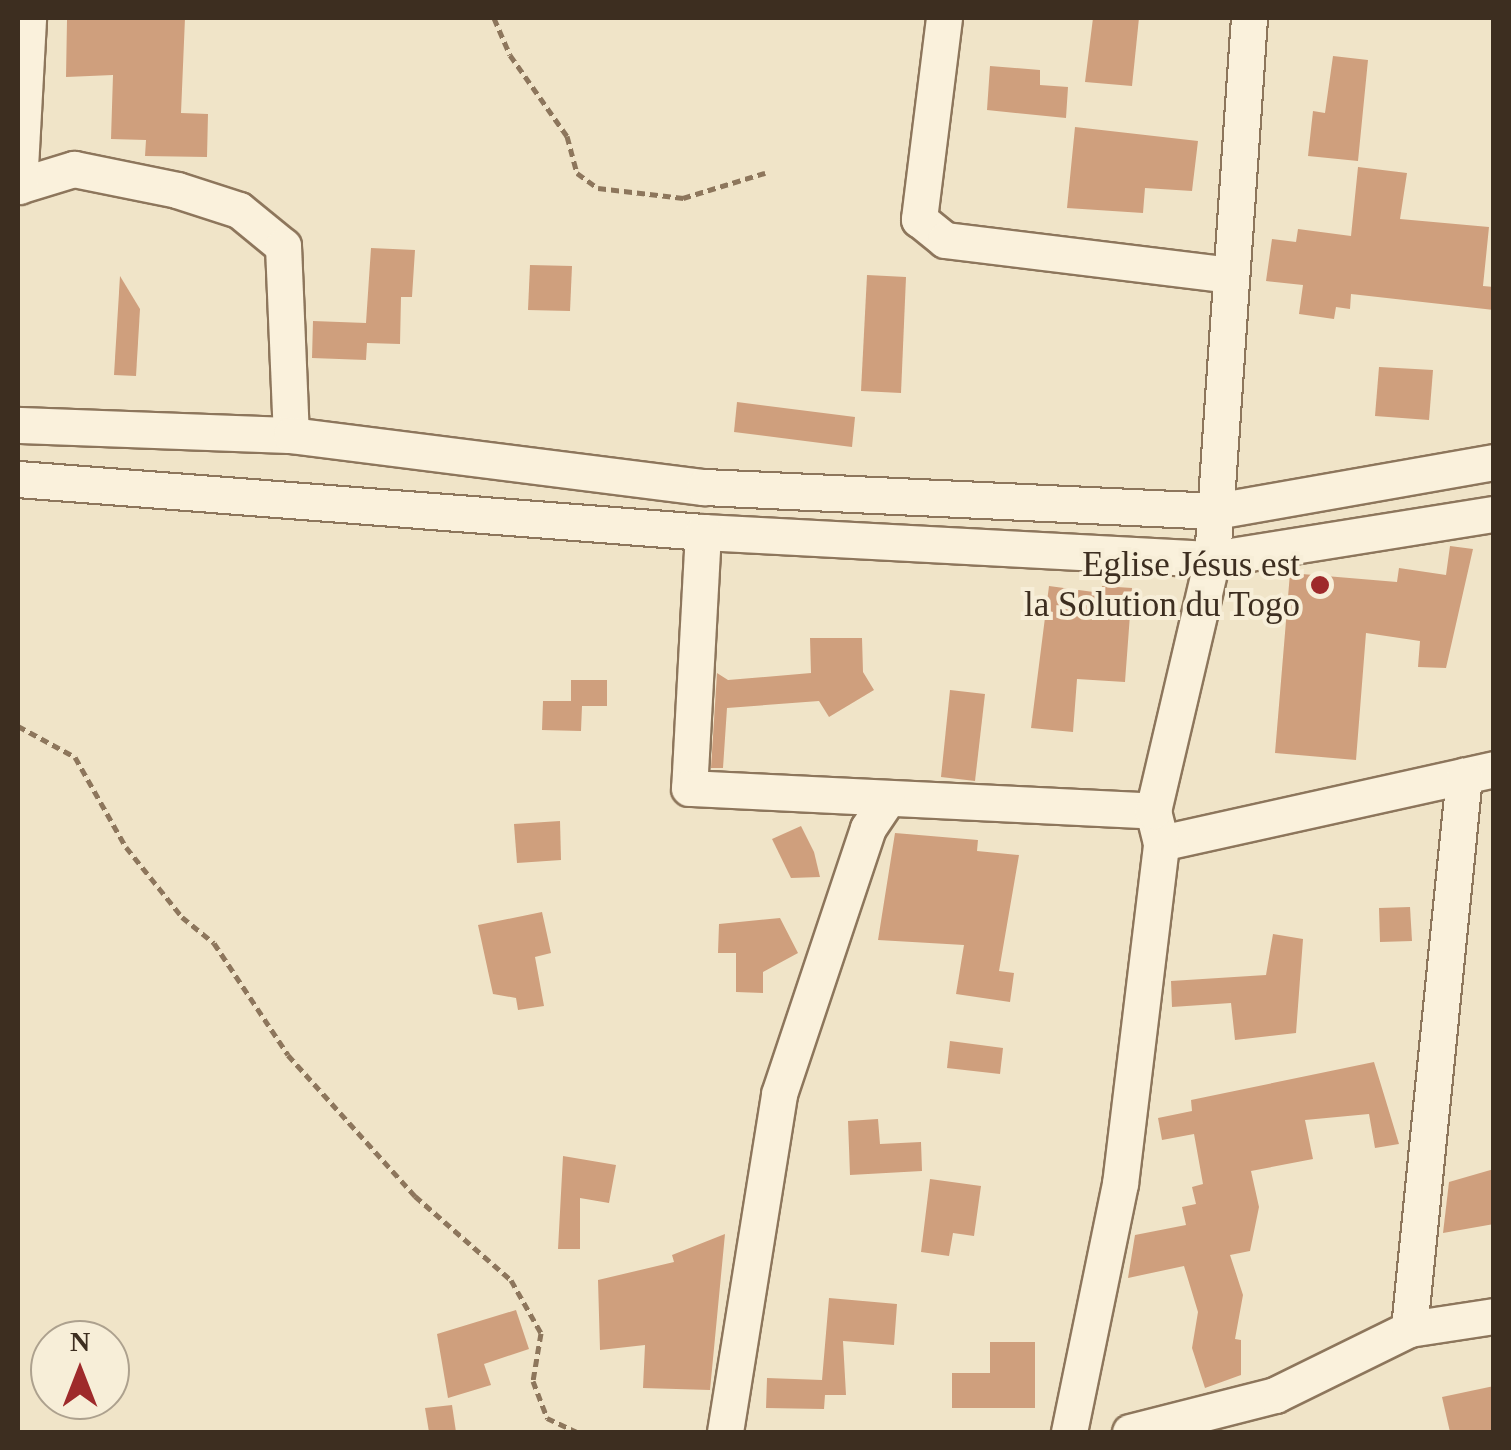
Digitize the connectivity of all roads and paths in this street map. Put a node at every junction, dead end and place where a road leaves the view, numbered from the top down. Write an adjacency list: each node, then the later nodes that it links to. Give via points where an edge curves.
1 (28, 18): 6 (street)
2 (494, 18): 5 (path, via 510,56 567,136 577,173 598,188 683,198)
3 (944, 18): 7 (street, via 919,218 945,240)
4 (1250, 18): 7 (street)
5 (765, 174)
6 (18, 186): 9 (street, via 74,169 177,190 239,210 283,246)
7 (1229, 275): 12 (street)
8 (18, 426): 9 (street)
9 (292, 435): 12 (street, via 704,487)
10 (1494, 462): 12 (street)
11 (18, 479): 14 (street)
12 (1216, 511): 15 (street)
13 (1494, 514): 15 (street)
14 (703, 532): 15 (street); 18 (street, via 689,788)
15 (1212, 559): 19 (street)
16 (18, 726): 22 (path, via 74,757 126,847 182,917 214,943 288,1056 416,1196 510,1280 541,1333 534,1381 548,1418)
17 (1479, 772): 19 (street); 21 (street)
18 (888, 800): 19 (street); 23 (street, via 868,828 779,1094)
19 (1157, 827): 24 (street, via 1120,1184)
20 (1494, 1316): 21 (street)
21 (1409, 1329): 25 (street, via 1276,1395)
22 (577, 1432)
23 (725, 1432)
24 (1069, 1432)
25 (1130, 1432)

